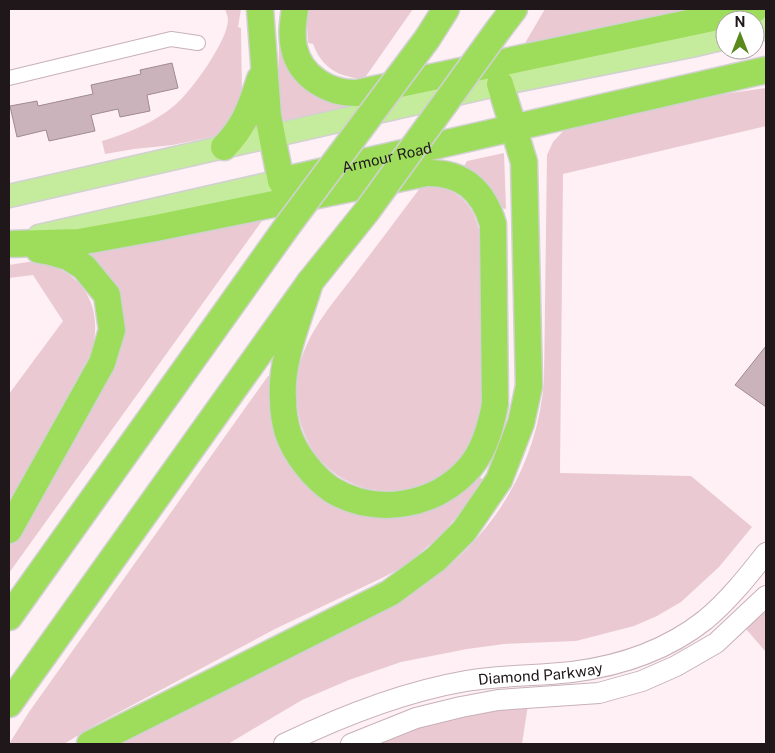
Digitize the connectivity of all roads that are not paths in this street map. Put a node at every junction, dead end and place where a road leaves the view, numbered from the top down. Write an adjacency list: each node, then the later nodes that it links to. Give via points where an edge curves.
1 (260, 9): 8 (highway)
2 (295, 9): 5 (highway, via 293,39 298,60 322,85 344,94)
3 (446, 9): 23 (highway, bridge)
4 (514, 9): 19 (highway, bridge, via 367,211)
5 (755, 9)
6 (715, 40): 11 (main road)
7 (198, 43): 10 (street, via 171,39)
8 (263, 69): 13 (highway); 14 (highway, via 250,111 237,134)
9 (766, 70): 12 (highway, Armour Road)
10 (9, 78)
11 (500, 84): 12 (highway); 13 (main road)
12 (513, 128): 15 (highway, Armour Road); 25 (highway, via 524,162 529,386 522,423 512,450 499,480 481,507 464,531 436,559 390,594)
13 (271, 136): 14 (main road); 15 (highway)
14 (224, 147): 16 (main road)
15 (281, 181): 17 (main road, Armour Road)
16 (9, 196)
17 (9, 243): 19 (highway, via 79,242 426,173 438,173 466,183 483,199 493,224 495,404 482,449 454,483 419,501 372,504 332,490 320,480 295,447 288,433 282,386)
18 (9, 250): 20 (highway, via 51,252 84,267 107,296 112,330 102,363)
19 (310, 282): 24 (highway)
20 (9, 530)
21 (766, 552): 26 (street, Diamond Parkway, via 706,619 680,638 643,655 592,669 484,678 444,685 341,718)
22 (766, 596): 27 (street, Diamond Parkway, via 716,643 642,681 599,694 498,700 461,707 416,718)
23 (9, 617)
24 (9, 704)
25 (90, 744)
26 (284, 744)
27 (351, 744)

